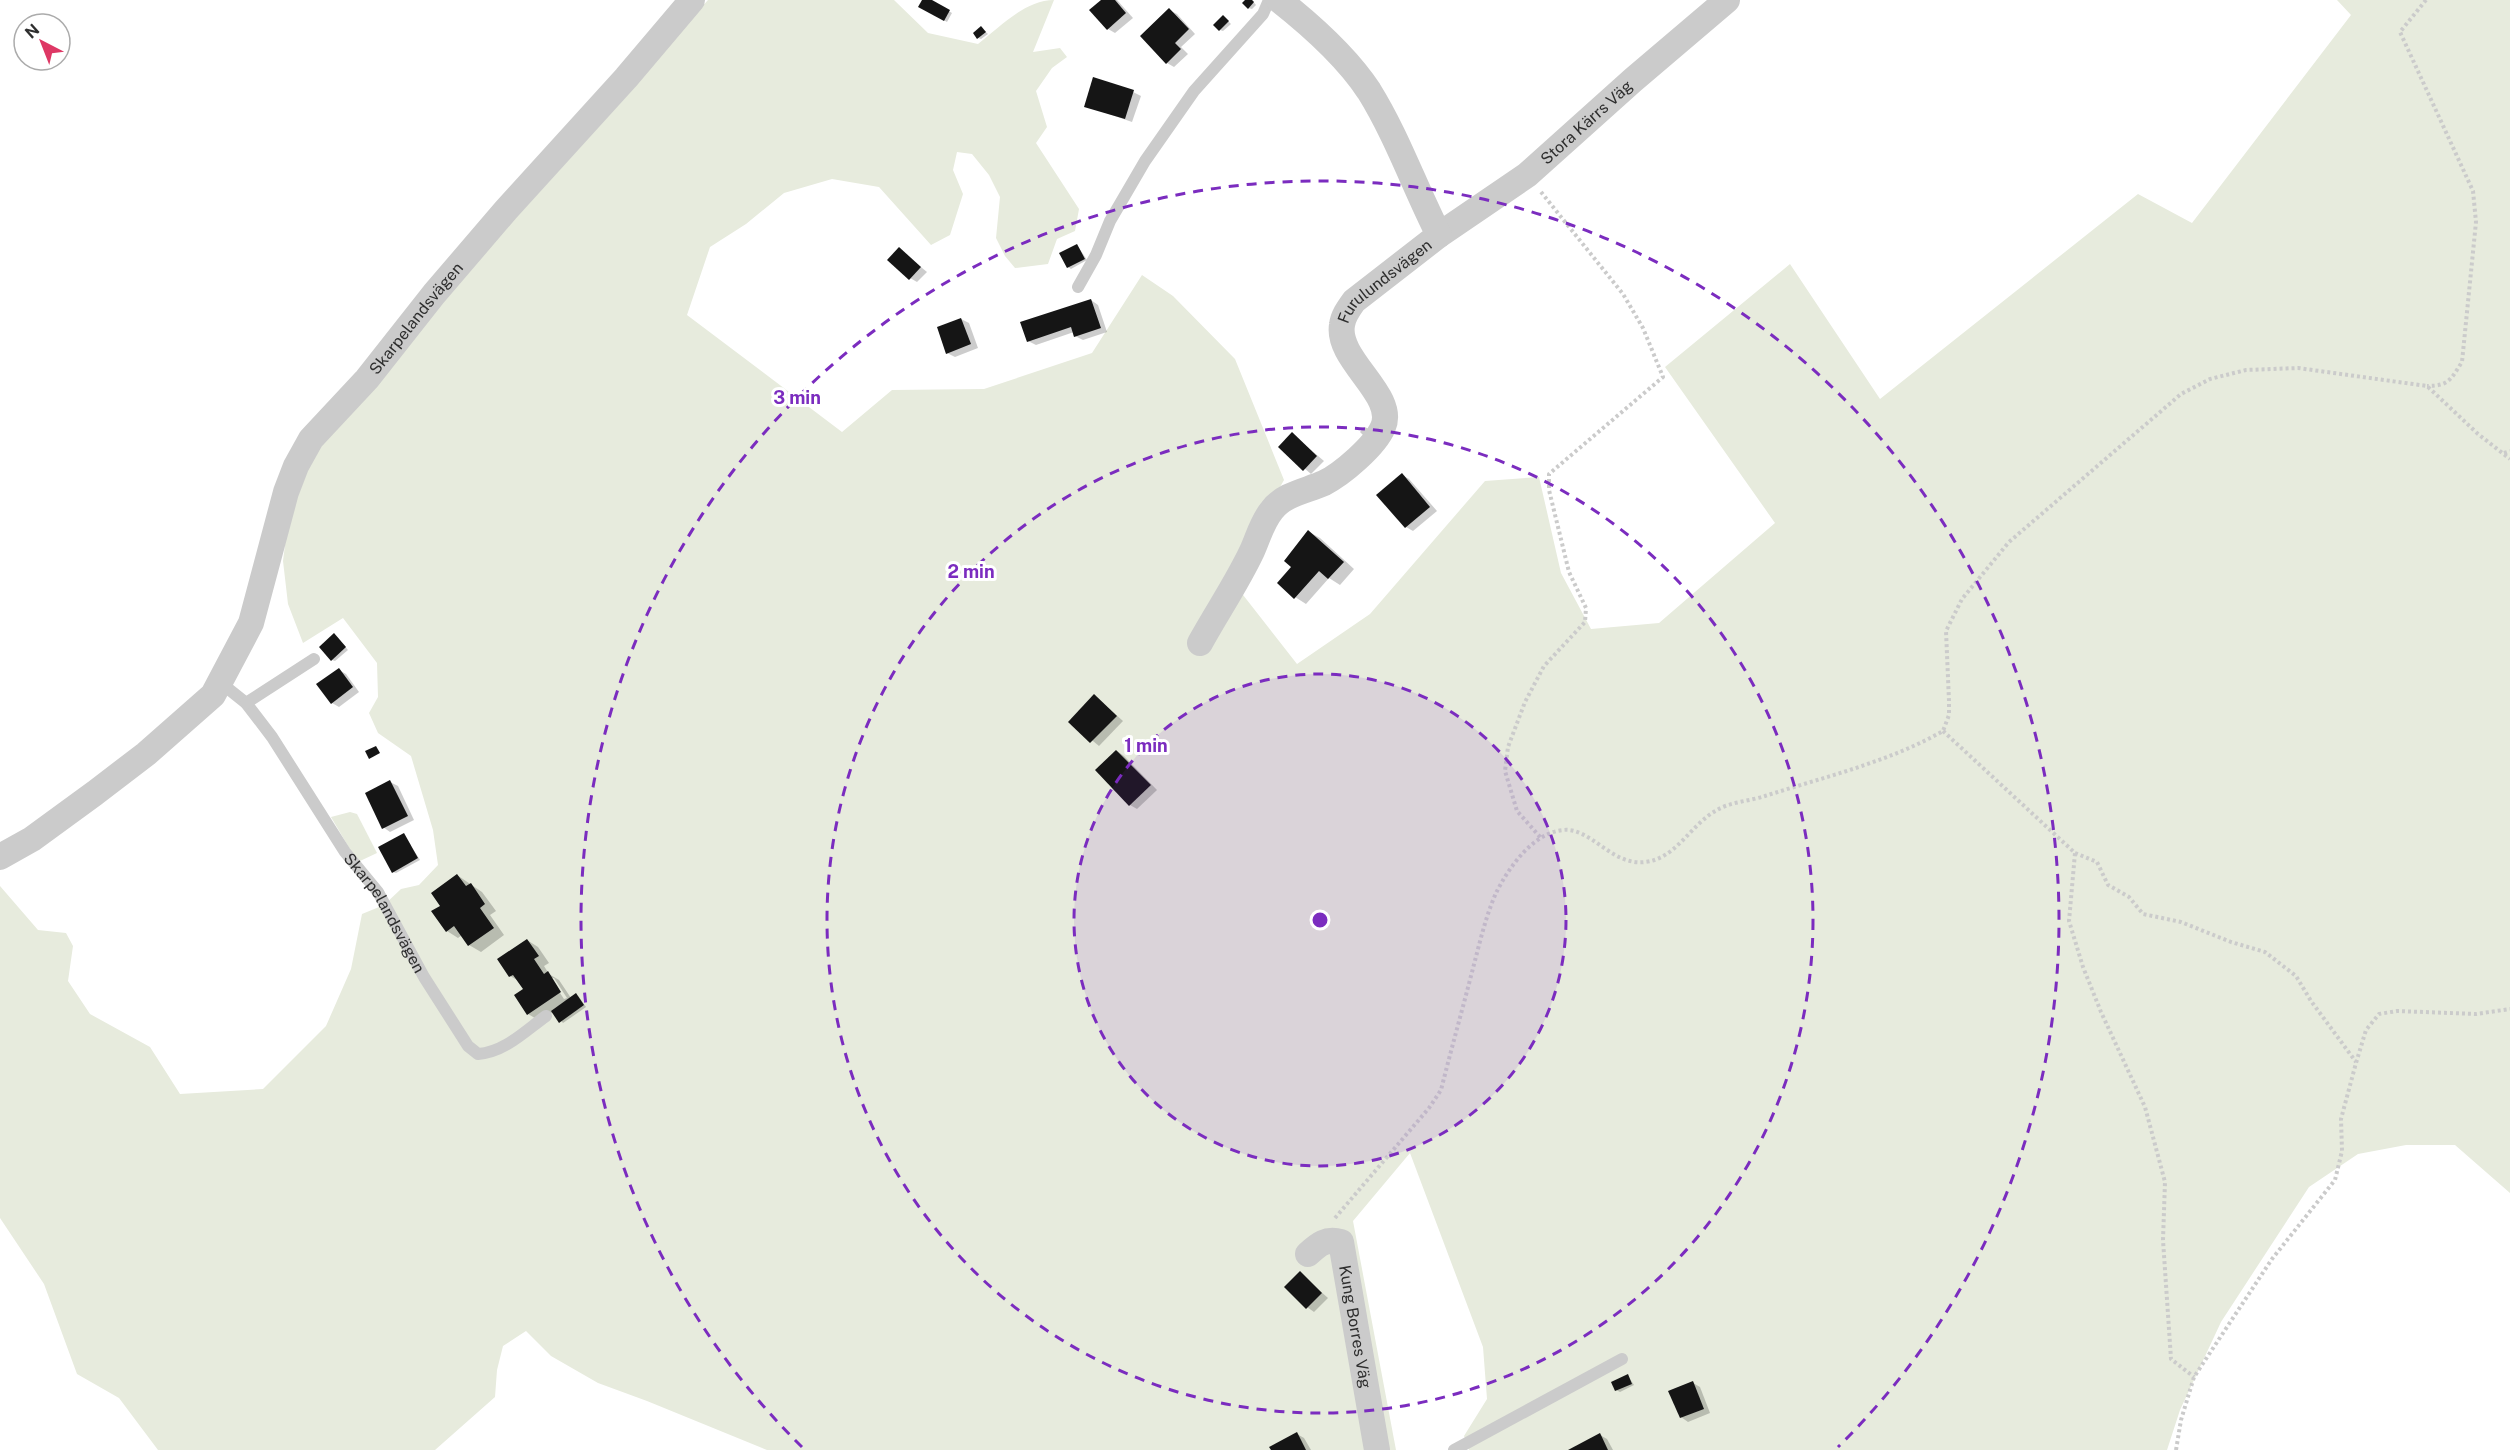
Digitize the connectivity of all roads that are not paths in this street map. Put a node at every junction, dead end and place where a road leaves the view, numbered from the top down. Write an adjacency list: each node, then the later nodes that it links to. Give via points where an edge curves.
1 (692, 0): 9 (street, Skarpelandsvägen, via 311,439 286,492 251,623)
2 (1269, 0): 6 (lane, via 1263,14 1194,91 1145,161)
3 (1279, 0): 5 (street, Furulundsvägen, via 1324,39 1367,89)
4 (1726, 0): 5 (street, Stora Kärrs Väg, via 1527,175)
5 (1439, 236): 7 (street, Furulundsvägen, via 1354,301 1341,326 1346,347 1383,404 1386,419 1382,429 1344,471 1271,510)
6 (1078, 287)
7 (1200, 643)
8 (314, 659): 10 (lane)
9 (221, 683): 10 (lane, Skarpelandsvägen); 11 (street, Skarpelandsvägen, via 201,707 146,754 55,823)
10 (246, 703): 12 (lane, Skarpelandsvägen, via 345,852 378,892 424,977 468,1046 478,1054 490,1053)
11 (0, 857)
12 (546, 1016)
13 (1308, 1254): 15 (street, Kung Borres Väg, via 1331,1239 1341,1242)
14 (1622, 1359): 16 (lane)
15 (1377, 1450)
16 (1454, 1450)

